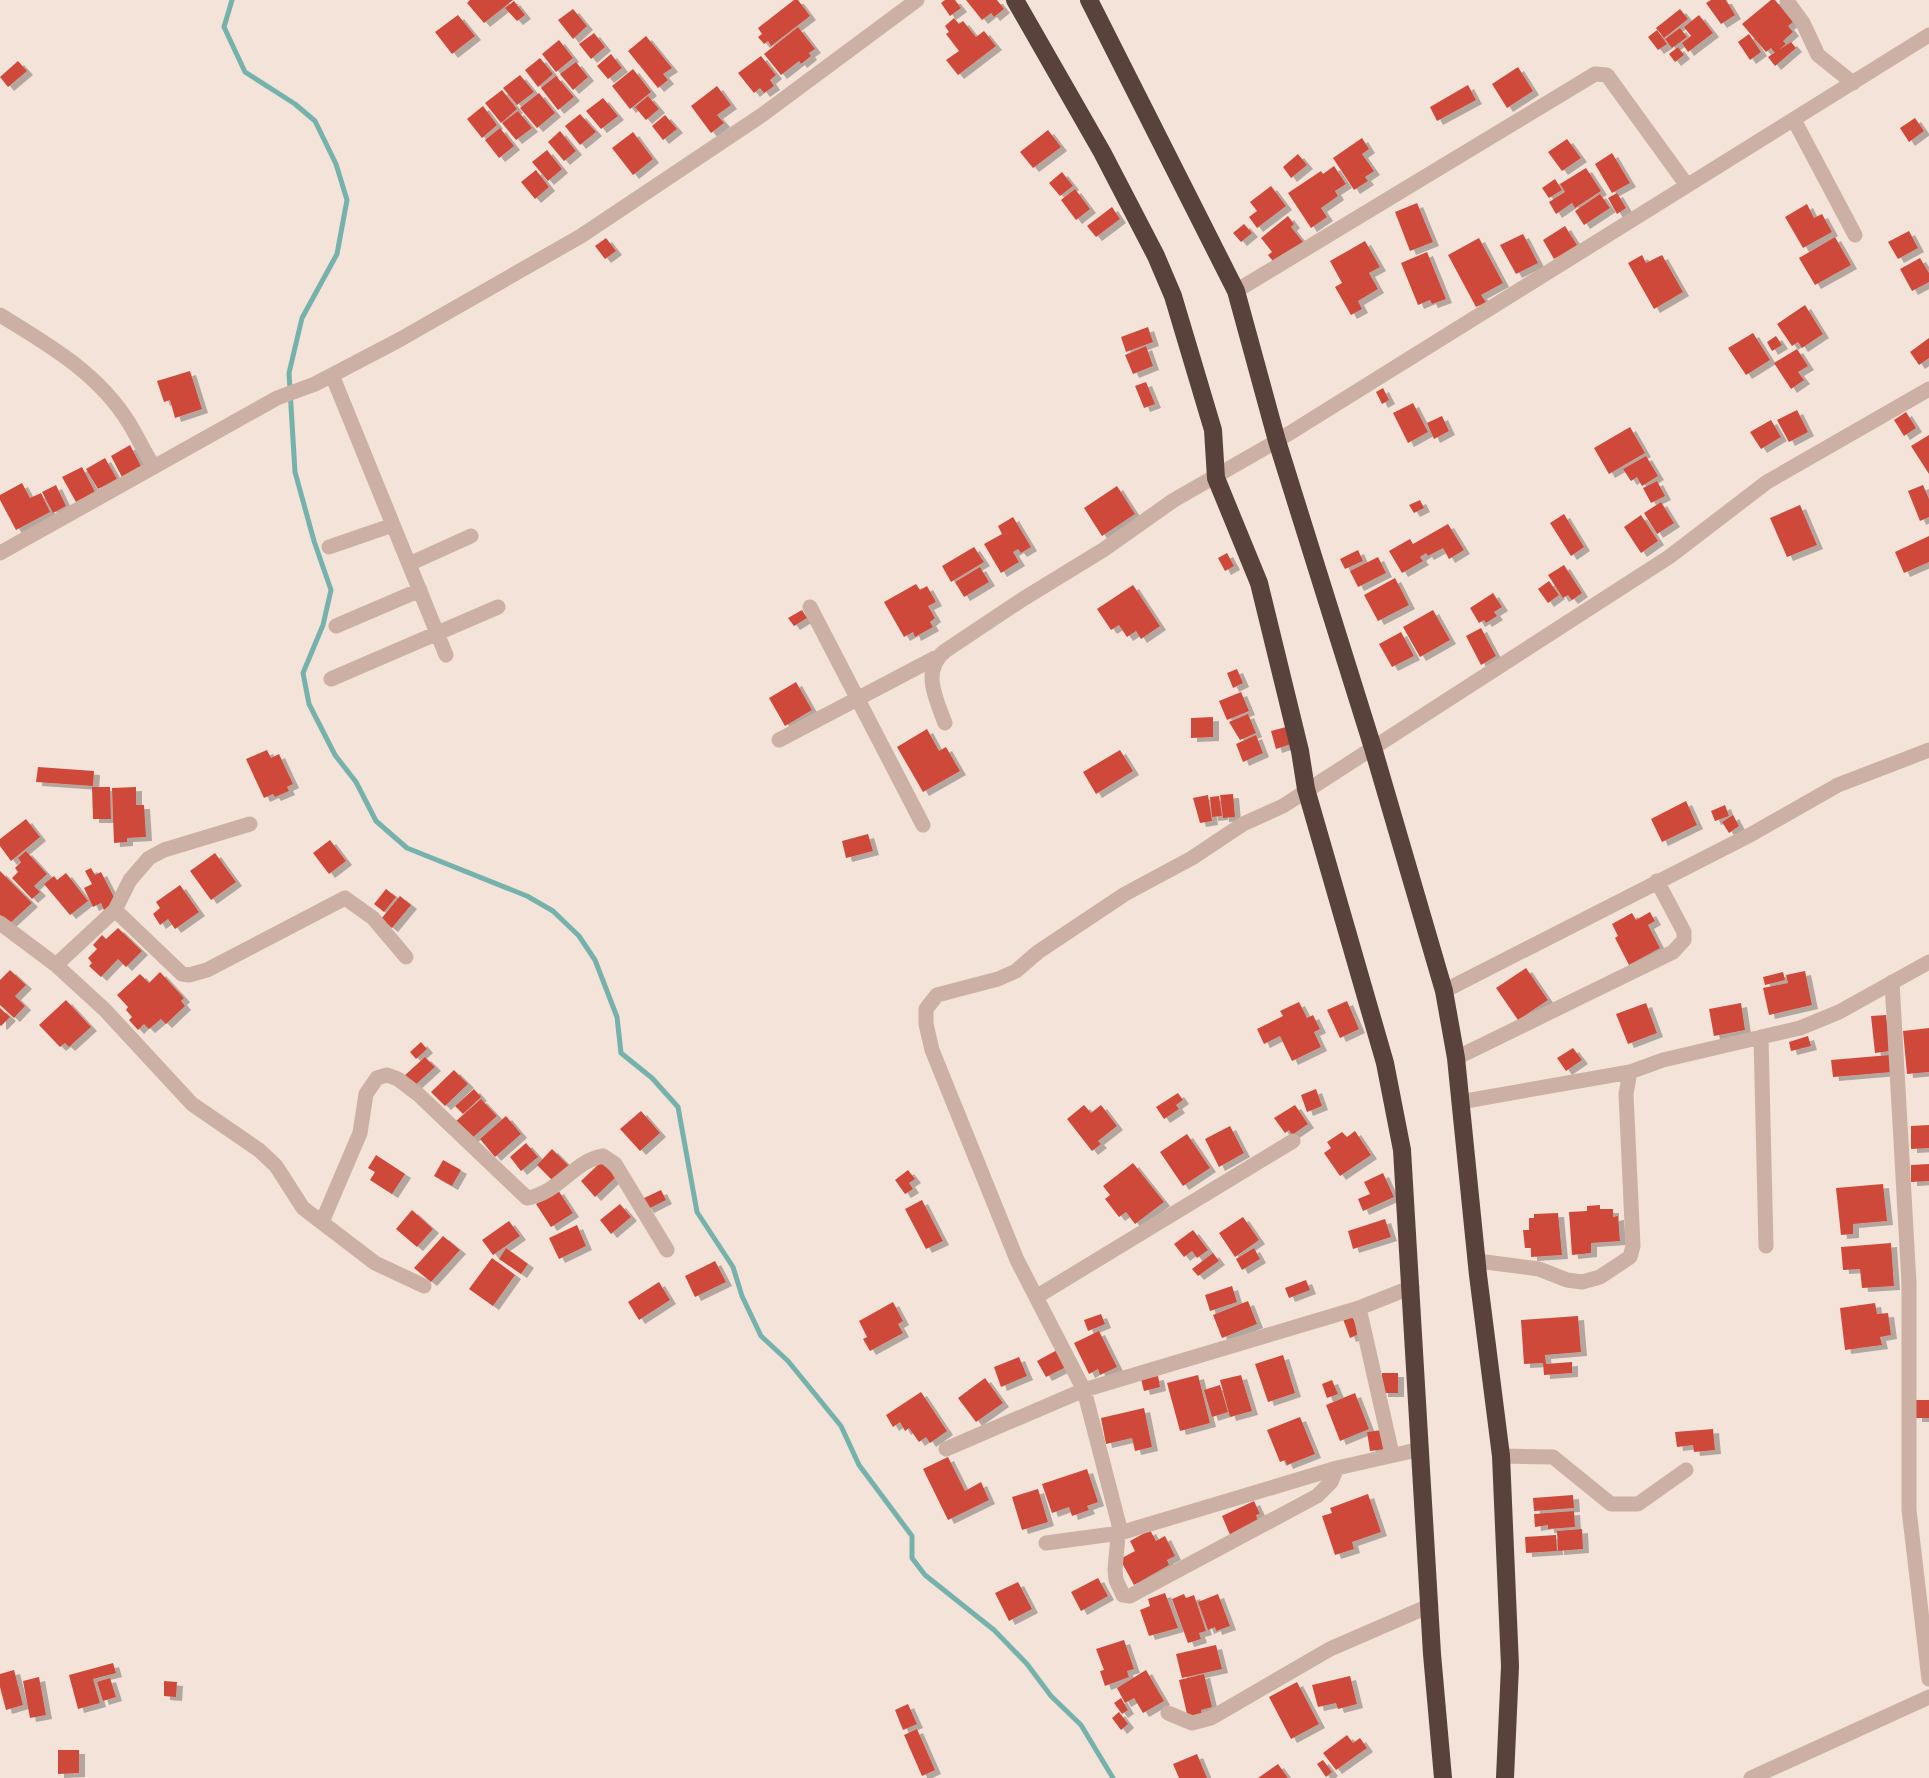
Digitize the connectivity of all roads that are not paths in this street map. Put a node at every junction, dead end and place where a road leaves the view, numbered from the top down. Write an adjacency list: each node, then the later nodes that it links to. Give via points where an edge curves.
1 (918, 0): 12 (street, via 762,115 581,236)
2 (1015, 0): 16 (highway, via 1102,152 1164,276 1213,430)
3 (1089, 0): 10 (highway)
4 (1787, 1): 6 (street, via 1803,22 1818,55)
5 (1929, 35): 6 (street)
6 (1852, 83): 7 (street)
7 (1794, 120): 8 (street); 9 (street)
8 (1686, 184): 10 (street, via 1607,75 1595,74); 14 (street)
9 (1855, 235)
10 (1236, 291): 14 (highway)
11 (0, 315): 15 (street, via 84,371 129,423)
12 (332, 375): 15 (street, via 277,398); 17 (street)
13 (1929, 388): 33 (street, via 1767,482 1669,557)
14 (1277, 441): 16 (street); 33 (highway)
15 (154, 467): 20 (street)
16 (1216, 478): 28 (street, via 1174,500); 35 (highway, via 1259,583)
17 (393, 525): 19 (street); 21 (street)
18 (471, 536): 21 (street)
19 (329, 547)
20 (0, 553)
21 (409, 564): 22 (street)
22 (420, 591): 25 (street); 26 (street)
23 (498, 607): 26 (street)
24 (810, 607): 30 (street)
25 (336, 626)
26 (438, 635): 27 (street); 29 (street)
27 (446, 655)
28 (935, 658): 30 (street); 31 (street, via 932,688)
29 (331, 679)
30 (858, 699): 32 (street); 37 (street)
31 (945, 723)
32 (779, 740)
33 (1373, 748): 35 (street); 45 (highway)
34 (1929, 750): 38 (street, via 1838,785)
35 (1306, 789): 56 (highway, via 1385,1063 1402,1150); 57 (street, via 1283,806 1243,824 1192,858 1125,894 1016,971 998,980 937,995 926,1009 932,1050 1017,1260)
36 (250, 824): 39 (street, via 149,858 130,880)
37 (923, 825)
38 (1657, 881): 45 (street); 47 (street, via 1684,932 1684,940 1673,952)
39 (115, 910): 41 (street, via 182,974 217,965 345,898 373,918); 43 (street)
40 (0, 923): 43 (street)
41 (405, 957)
42 (1929, 962): 44 (street)
43 (56, 965): 51 (street, via 105,1010 192,1104 260,1150 276,1166 303,1208)
44 (1892, 982): 46 (street, via 1826,1018); 69 (street, via 1909,1283 1909,1510)
45 (1444, 991): 47 (highway)
46 (1761, 1037): 48 (street, via 1663,1060); 52 (street)
47 (1456, 1058): 49 (highway)
48 (1630, 1072): 49 (street); 54 (street, via 1626,1094 1633,1246 1630,1257 1600,1277 1582,1282 1539,1269)
49 (1460, 1102): 54 (highway)
50 (1293, 1141): 57 (street)
51 (322, 1222): 53 (street, via 360,1133 366,1094 377,1078 387,1075 419,1095 527,1198 541,1196 591,1158 603,1156 615,1164); 55 (street, via 375,1263)
52 (1766, 1246)
53 (667, 1250)
54 (1478, 1261): 63 (highway)
55 (424, 1286)
56 (1412, 1287): 58 (street); 61 (highway)
57 (1036, 1297): 59 (street)
58 (1359, 1308): 59 (street); 62 (street)
59 (1084, 1390): 60 (street); 66 (street)
60 (946, 1449)
61 (1421, 1449): 62 (street); 68 (highway)
62 (1392, 1454): 64 (street)
63 (1501, 1455): 65 (street, via 1553,1457 1611,1504 1638,1504); 73 (highway, via 1510,1666)
64 (1337, 1468): 66 (street); 66 (street, via 1331,1482 1317,1496 1130,1596 1124,1595 1116,1580)
65 (1686, 1470)
66 (1120, 1533): 67 (street)
67 (1046, 1543)
68 (1429, 1606): 71 (street, via 1330,1649 1211,1718 1192,1723); 72 (highway)
69 (1929, 1679)
70 (1929, 1697): 74 (street)
71 (1168, 1713)
72 (1443, 1778)
73 (1505, 1778)
74 (1751, 1778)

